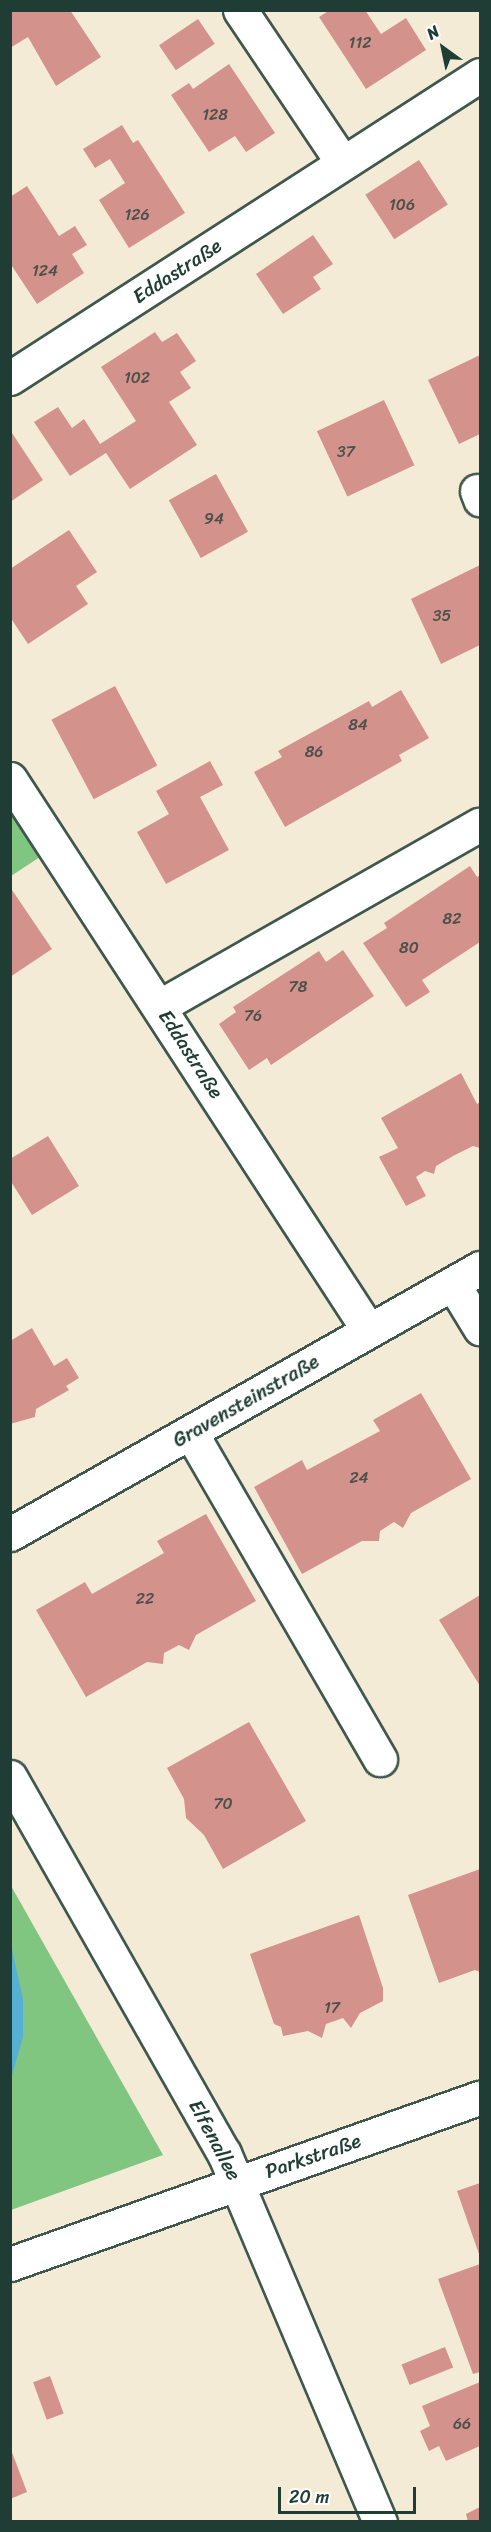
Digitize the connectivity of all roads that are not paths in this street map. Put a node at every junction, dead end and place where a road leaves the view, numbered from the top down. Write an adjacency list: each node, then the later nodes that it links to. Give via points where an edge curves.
1 (240, 10): 3 (street)
2 (480, 75): 3 (street, Eddastraße)
3 (343, 163): 4 (street, Eddastraße)
4 (10, 378)
5 (10, 779): 7 (street, Eddastraße)
6 (479, 825): 7 (street)
7 (160, 1006): 11 (street, Eddastraße)
8 (480, 1268): 9 (street, Gravensteinstraße)
9 (453, 1284): 10 (street); 11 (street, Gravensteinstraße)
10 (480, 1328)
11 (369, 1331): 12 (street, Gravensteinstraße)
12 (191, 1433): 13 (street, Gravensteinstraße); 14 (street)
13 (10, 1534)
14 (380, 1759)
15 (10, 1777): 17 (street, Elfenallee)
16 (480, 2098): 17 (street, Parkstraße)
17 (238, 2182): 18 (street, Parkstraße); 19 (street, Elfenallee)
18 (10, 2264)
19 (380, 2522)

